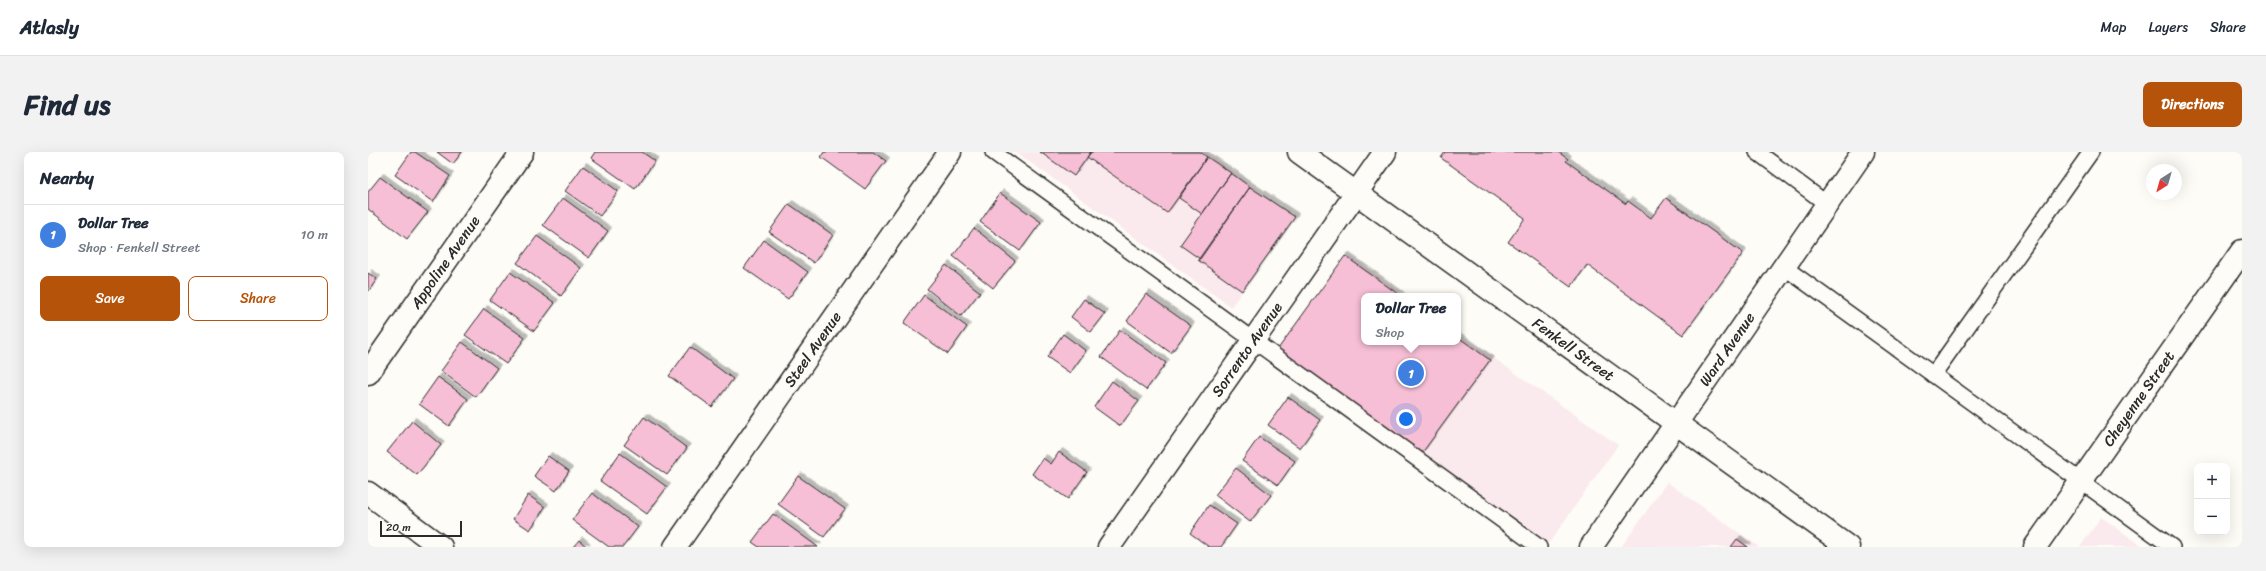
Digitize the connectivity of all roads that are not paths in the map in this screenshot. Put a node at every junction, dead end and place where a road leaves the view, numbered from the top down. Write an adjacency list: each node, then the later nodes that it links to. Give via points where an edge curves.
1 (522, 152): 14 (street, Appoline Avenue)
2 (950, 152): 20 (street, Steel Avenue)
3 (993, 152): 13 (lane)
4 (1299, 152): 9 (street, Fenkell Street)
5 (1385, 152): 9 (street, Sorrento Avenue)
6 (1758, 152): 10 (lane)
7 (1863, 152): 10 (street, Ward Avenue)
8 (2091, 152): 15 (lane)
9 (1357, 193): 13 (street, Sorrento Avenue); 16 (street, Fenkell Street)
10 (1827, 204): 12 (street, Ward Avenue)
11 (2242, 251): 17 (street, Cheyenne Street)
12 (1784, 267): 15 (lane); 16 (street, Ward Avenue)
13 (1253, 340): 21 (street, Sorrento Avenue); 22 (lane)
14 (368, 373)
15 (1933, 375): 17 (lane)
16 (1676, 425): 23 (street, Ward Avenue); 24 (street, Fenkell Street)
17 (2081, 481): 25 (street, Cheyenne Street); 26 (lane)
18 (368, 493): 19 (street)
19 (441, 547)
20 (675, 547)
21 (1109, 547)
22 (1539, 547)
23 (1591, 547)
24 (1848, 547)
25 (2035, 547)
26 (2172, 547)

